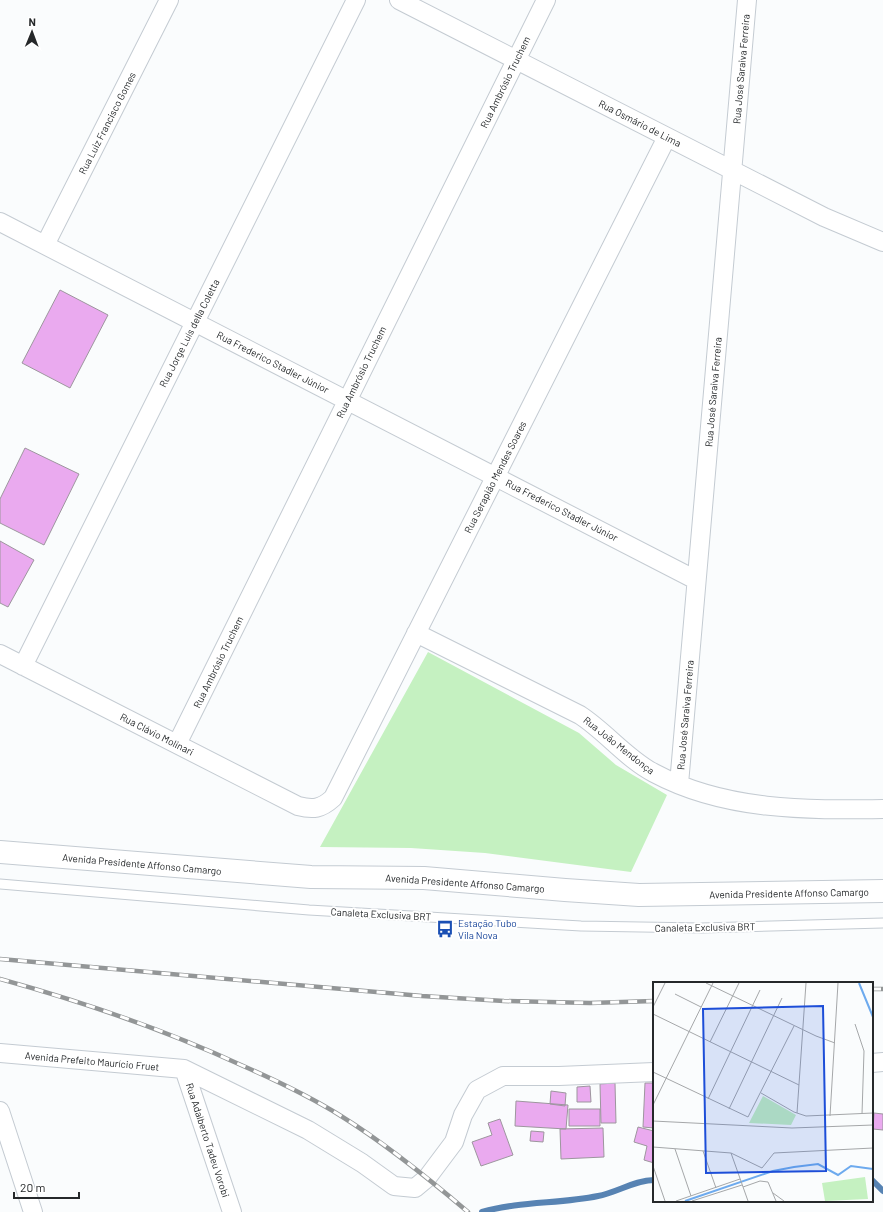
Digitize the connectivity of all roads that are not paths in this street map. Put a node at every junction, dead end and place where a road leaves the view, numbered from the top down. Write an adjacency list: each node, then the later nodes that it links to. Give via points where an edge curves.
1 (169, 0): 11 (street, Rua Luiz Francisco Gomes)
2 (356, 0): 12 (street, Rua Jorge Luís della Coletta)
3 (399, 0): 6 (street, Rua Osmário de Lima)
4 (546, 0): 6 (street, Rua Ambrósio Truchem)
5 (747, 0): 8 (street, Rua José Saraiva Ferreira)
6 (516, 60): 7 (street, Rua Osmário de Lima); 13 (street, Rua Ambrósio Truchem)
7 (667, 137): 8 (street, Rua Osmário de Lima); 14 (street, Rua Serapião Mendes Soares)
8 (732, 170): 10 (street, Rua Osmário de Lima, via 824,217); 15 (street, Rua José Saraiva Ferreira)
9 (0, 222): 11 (street, Rua Frederico Stadler Júnior)
10 (883, 242)
11 (45, 245): 12 (street, Rua Frederico Stadler Júnior)
12 (195, 322): 13 (street, Rua Frederico Stadler Júnior); 18 (street, Rua Jorge Luís della Coletta)
13 (347, 400): 14 (street, Rua Frederico Stadler Júnior); 19 (street, Rua Ambrósio Truchem)
14 (495, 476): 15 (street, Rua Frederico Stadler Júnior); 16 (street, Rua Serapião Mendes Soares)
15 (696, 580): 20 (street, Rua José Saraiva Ferreira)
16 (416, 633): 20 (street, Rua João Mendonça, via 580,715 654,773); 21 (street, Rua Serapião Mendes Soares, via 333,798)
17 (0, 654): 18 (street, Rua Clávio Molinari)
18 (23, 666): 19 (street, Rua Clávio Molinari)
19 (177, 744): 21 (street, Rua Clávio Molinari, via 298,806)
20 (679, 784): 22 (street, Rua João Mendonça, via 746,804 786,809)
21 (315, 809)
22 (883, 809)
23 (0, 852): 25 (main road, Avenida Presidente Affonso Camargo, via 311,877 424,878 639,895)
24 (0, 884): 26 (lane, Canaleta Exclusiva BRT, via 309,910 581,926 701,928)
25 (883, 891)
26 (883, 923)
27 (0, 1052): 30 (street, Avenida Prefeito Maurício Fruet)
28 (883, 1062): 29 (street)
29 (873, 1063)
30 (184, 1069): 31 (street, via 308,1130 394,1186 415,1188 427,1178 454,1142 463,1115 477,1090 503,1076); 34 (street, Rua Adalberto Tadeu Vorobi)
31 (653, 1072)
32 (0, 1111): 33 (street)
33 (33, 1212)
34 (232, 1212)

